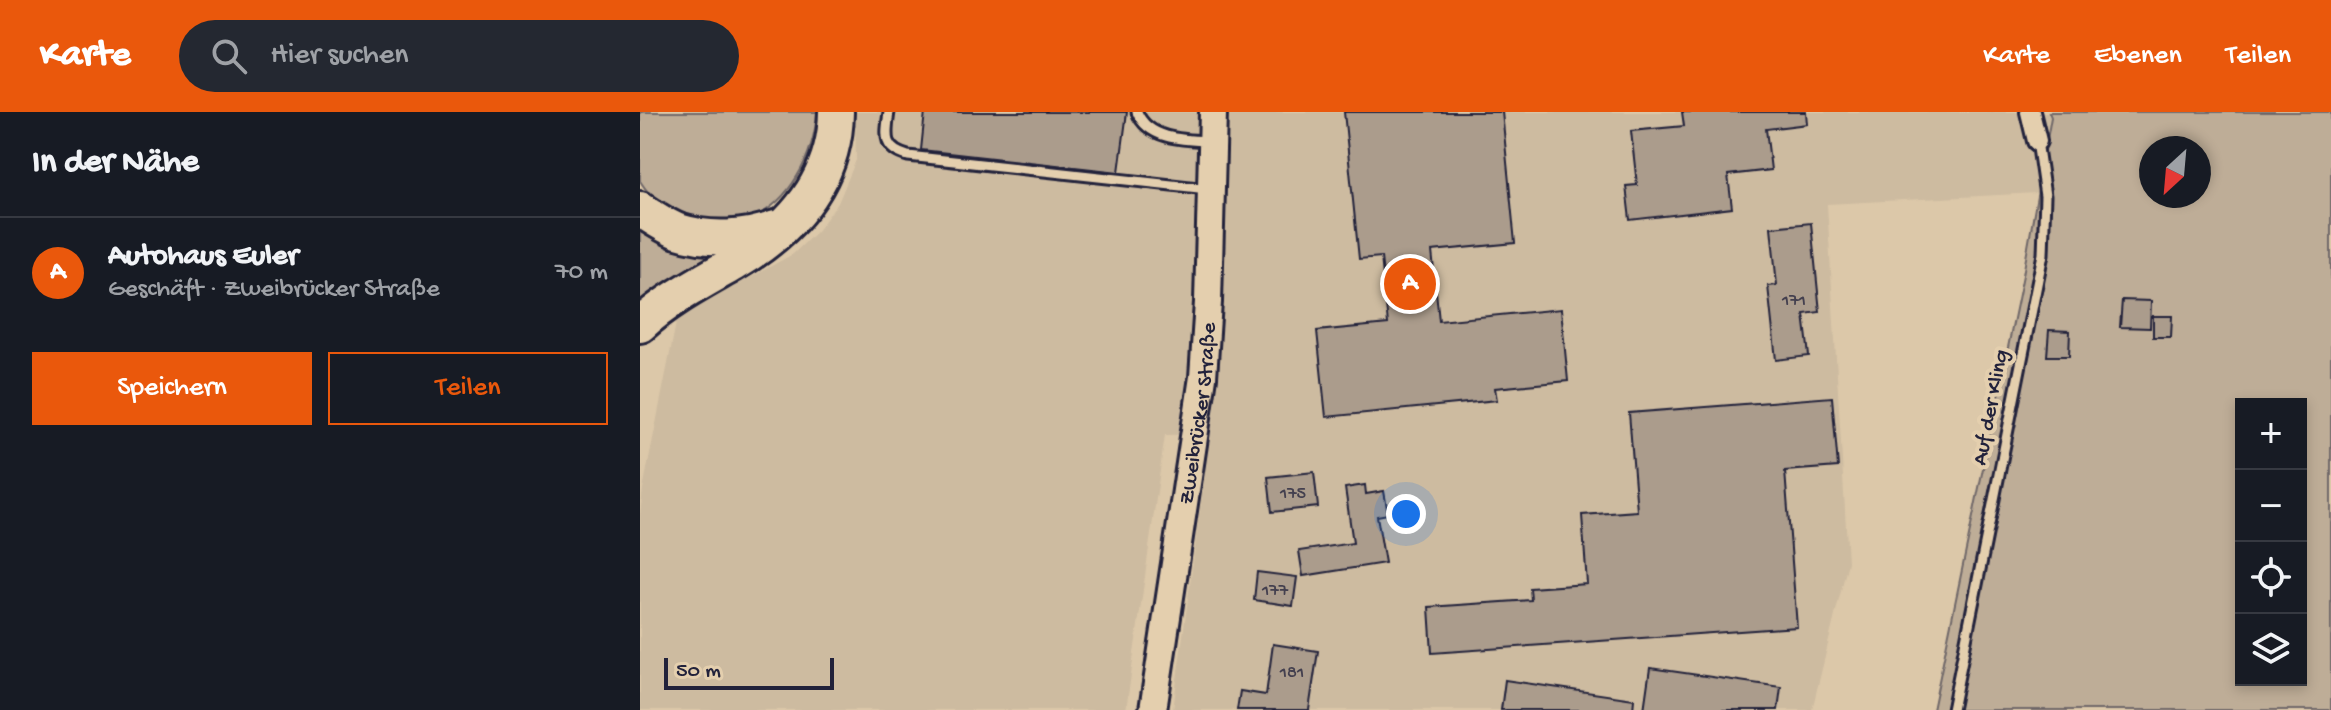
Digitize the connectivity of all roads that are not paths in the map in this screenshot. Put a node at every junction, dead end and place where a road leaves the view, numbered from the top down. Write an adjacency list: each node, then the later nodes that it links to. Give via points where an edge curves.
1 (836, 112): 10 (highway, via 824,173 809,200)
2 (889, 112): 8 (lane, via 889,146 908,156)
3 (1137, 112): 7 (lane, via 1148,128 1163,136)
4 (1213, 112): 7 (street, Zweibrücker Straße)
5 (2030, 112): 6 (street, Auf der Kling)
6 (2037, 141): 13 (lane, Auf der Kling, via 2045,196 2043,254)
7 (1213, 142): 8 (street, Zweibrücker Straße)
8 (1212, 190): 12 (street, Zweibrücker Straße, via 1203,377)
9 (640, 209): 10 (highway, via 678,231 717,237 758,235)
10 (784, 225): 11 (highway)
11 (640, 325)
12 (1153, 710)
13 (1952, 710)

